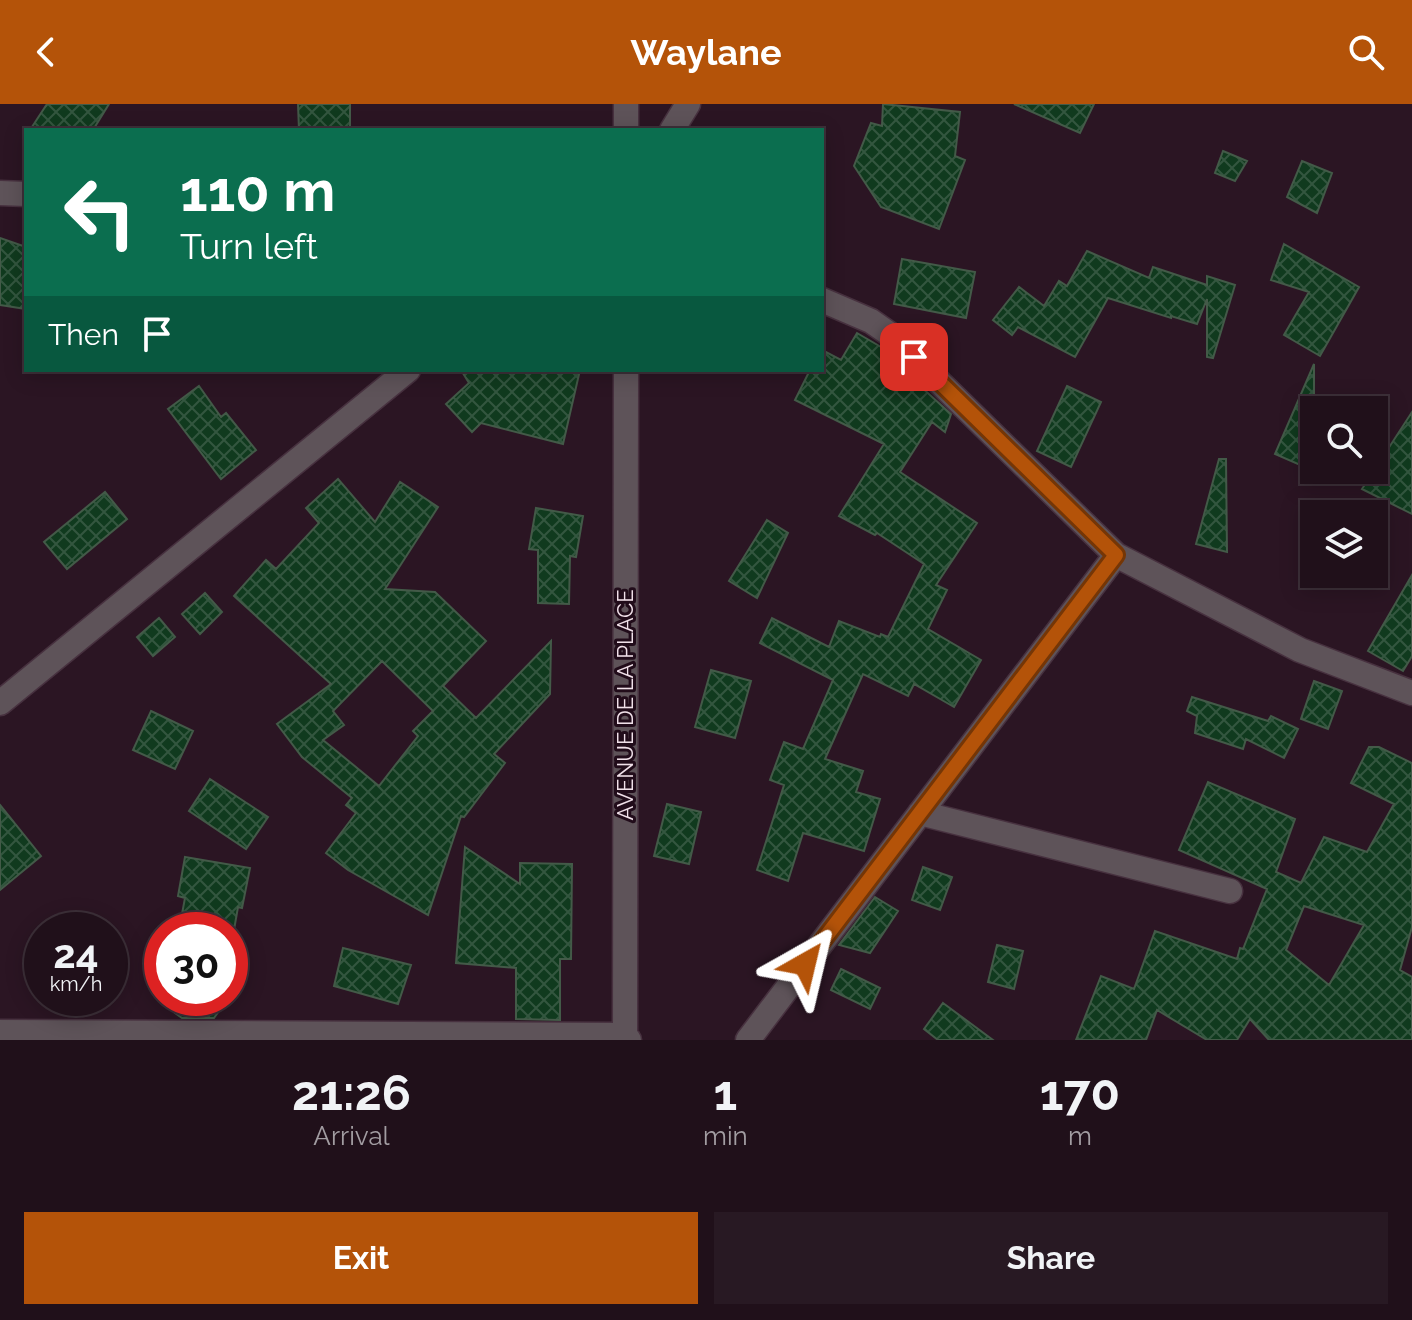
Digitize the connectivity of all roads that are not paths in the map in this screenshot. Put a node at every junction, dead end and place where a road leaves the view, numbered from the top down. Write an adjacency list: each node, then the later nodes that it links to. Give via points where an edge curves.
1 (626, 104): 3 (street)
2 (688, 104): 4 (street)
3 (626, 128)
4 (673, 128)
5 (0, 193): 6 (street)
6 (24, 194)
7 (824, 301): 10 (street, via 891,335)
8 (406, 372): 12 (street)
9 (626, 372): 16 (street, AVENUE DE LA PLACE)
10 (1116, 555): 11 (street, via 1300,650); 13 (street)
11 (1412, 693)
12 (0, 703)
13 (920, 813): 14 (street); 17 (street)
14 (1230, 891)
15 (0, 1032): 16 (street)
16 (626, 1038)
17 (748, 1040)

